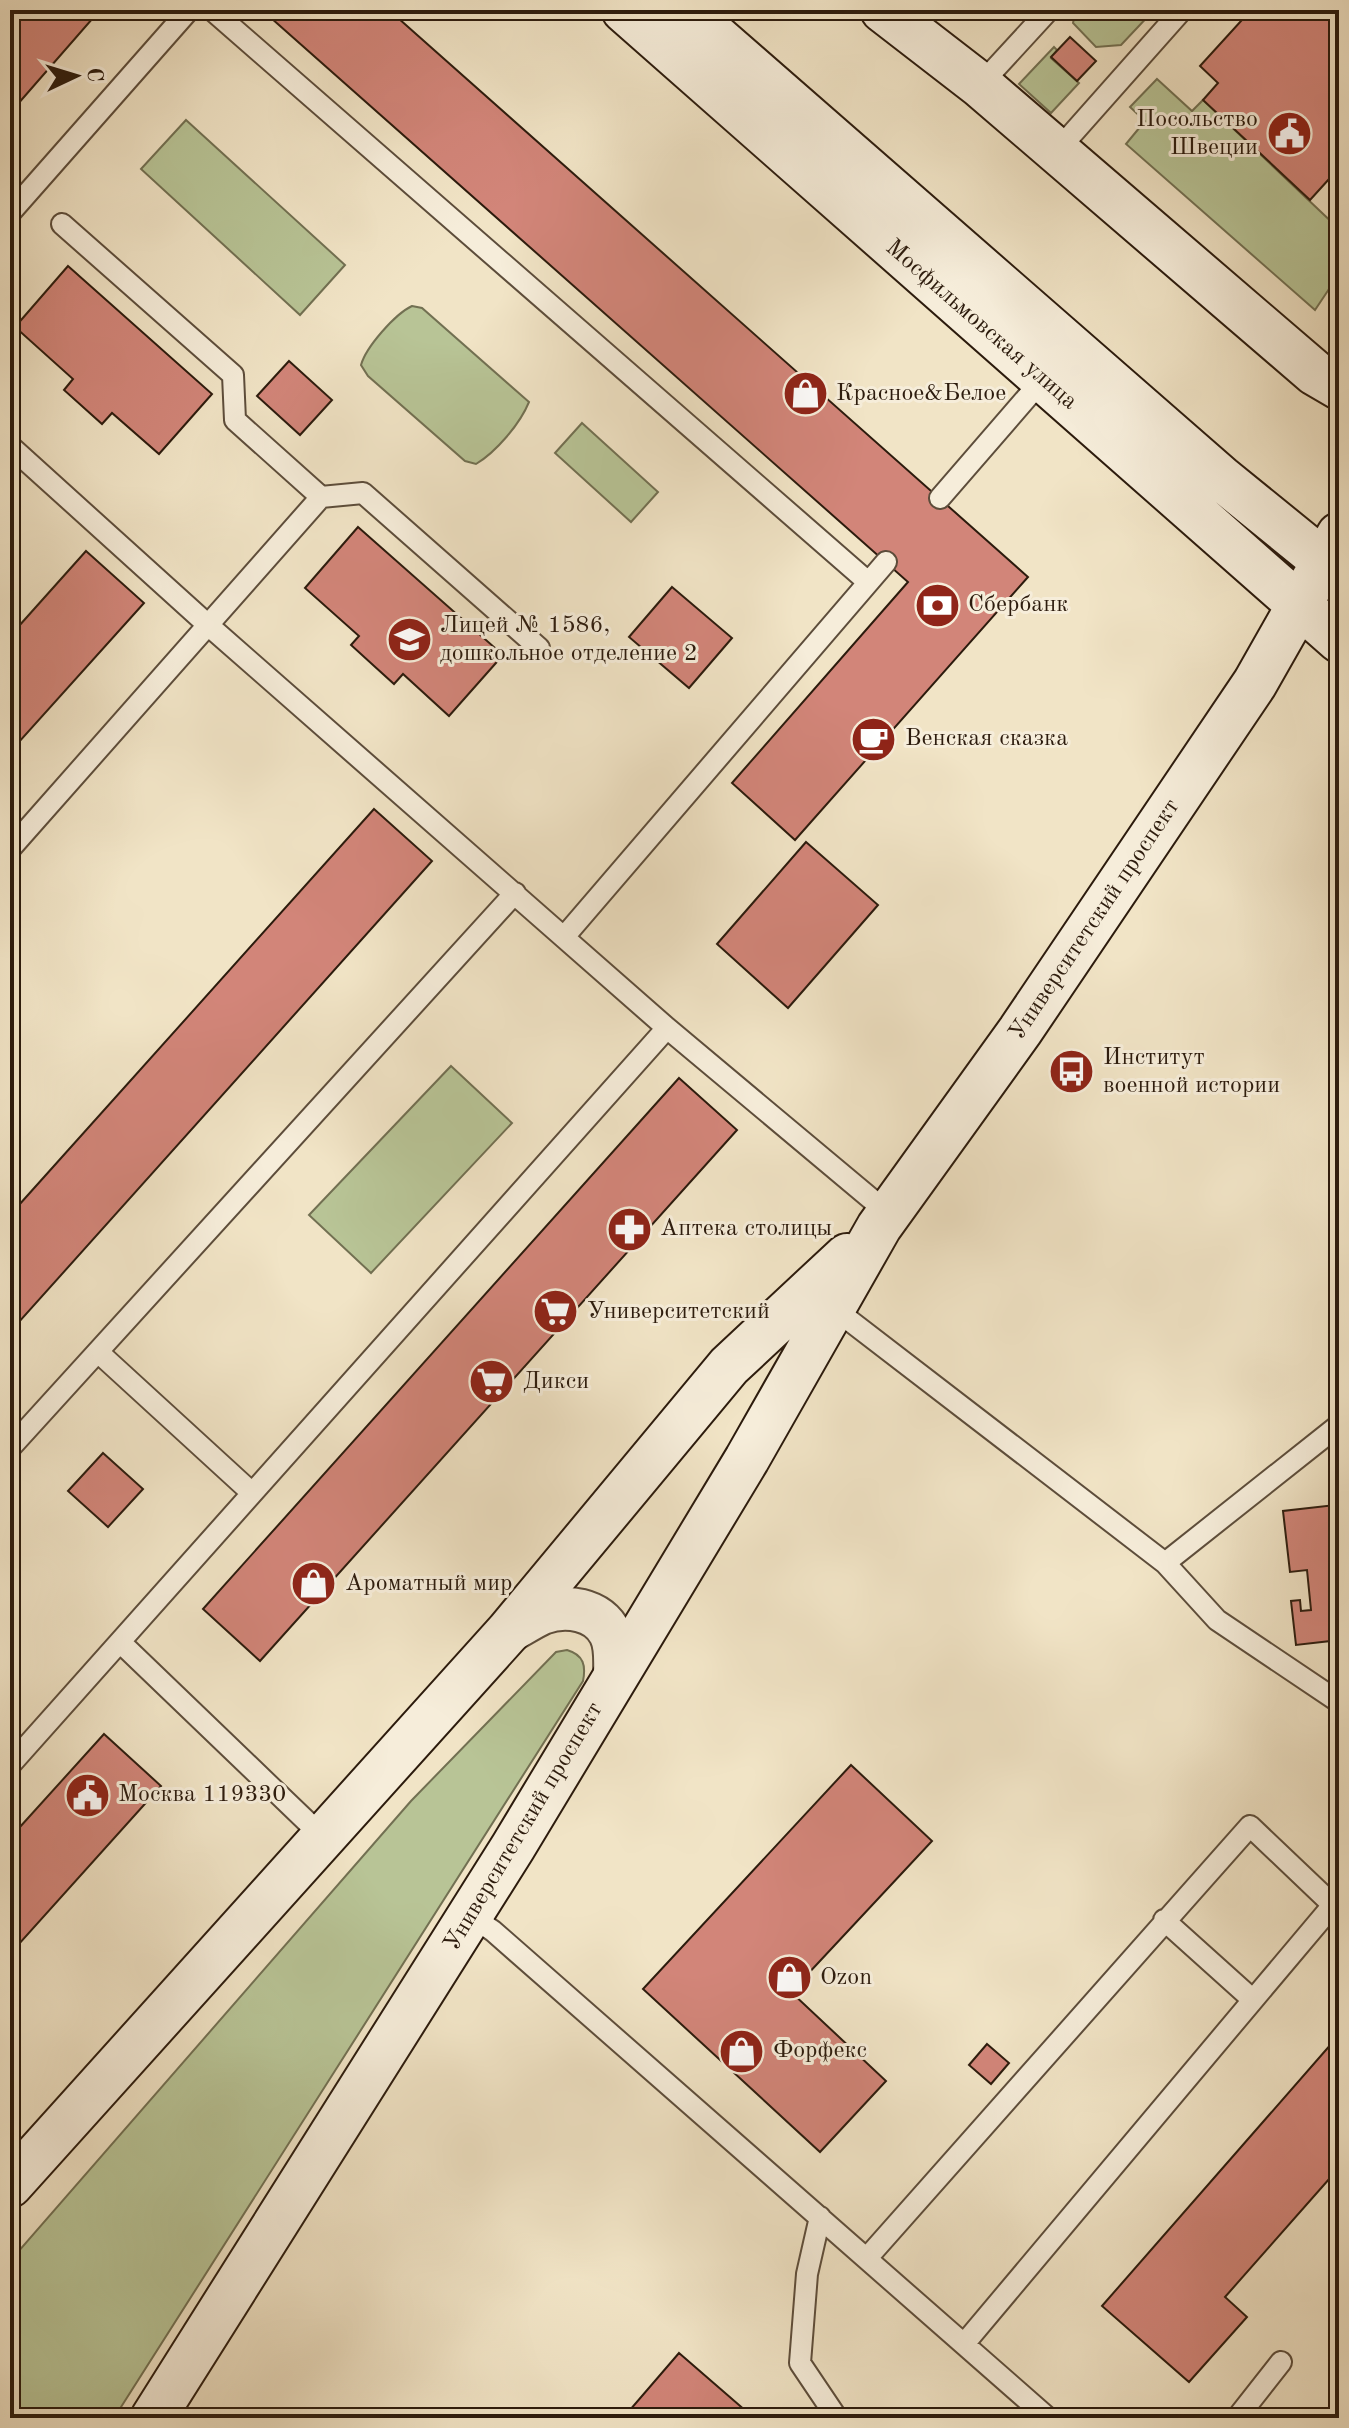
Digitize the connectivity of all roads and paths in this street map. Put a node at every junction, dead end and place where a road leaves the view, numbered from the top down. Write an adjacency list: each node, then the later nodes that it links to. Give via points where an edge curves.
1 (189, 10): 10 (lane)
2 (212, 10): 19 (lane)
3 (624, 10): 12 (main road, Мосфильмовская улица)
4 (685, 10): 17 (main road, Мосфильмовская улица, via 1221,478)
5 (883, 10): 8 (main road)
6 (1049, 10): 8 (lane)
7 (1182, 10): 9 (lane)
8 (980, 85): 9 (main road)
9 (1057, 151): 13 (main road, via 1315,373)
10 (10, 213)
11 (62, 224): 15 (lane, via 233,375 235,420)
12 (1043, 379): 16 (lane); 20 (main road, Мосфильмовская улица)
13 (1339, 387)
14 (10, 446): 21 (lane)
15 (321, 497): 21 (lane); 23 (lane, via 363,493)
16 (940, 498)
17 (1334, 557): 20 (main road, Университетский проспект)
18 (886, 562): 19 (lane)
19 (868, 582): 26 (lane)
20 (1299, 605): 22 (main road, Мосфильмовская улица); 28 (main road, Университетский проспект, via 1255,683 1055,979)
21 (208, 625): 24 (lane); 25 (lane)
22 (1339, 640)
23 (539, 648)
24 (10, 849)
25 (515, 893): 26 (lane); 30 (lane)
26 (564, 937): 27 (lane)
27 (667, 1028): 28 (lane); 33 (lane)
28 (883, 1220): 29 (main road, Университетский проспект); 35 (main road, Университетский проспект, via 729,1366)
29 (832, 1307): 34 (lane); 37 (main road, Университетский проспект)
30 (98, 1352): 32 (lane); 33 (lane)
31 (1339, 1425): 34 (lane)
32 (10, 1448)
33 (252, 1493): 36 (lane)
34 (1165, 1563): 38 (lane, via 1217,1620)
35 (508, 1632): 37 (street, via 545,1612 573,1608 596,1616 610,1633); 40 (main road, Университетский проспект)
36 (120, 1642): 39 (lane); 40 (lane)
37 (615, 1677): 41 (main road, Университетский проспект)
38 (1339, 1702)
39 (10, 1765)
40 (323, 1837): 44 (main road, Университетский проспект)
41 (471, 1916): 45 (lane); 49 (main road, Университетский проспект)
42 (1164, 1920): 43 (lane); 43 (lane, via 1250,1826 1333,1905); 46 (lane)
43 (1253, 2000): 47 (lane)
44 (10, 2185)
45 (820, 2217): 46 (lane); 50 (lane, via 807,2274 800,2363)
46 (867, 2258): 47 (lane)
47 (964, 2344): 51 (lane)
48 (1281, 2362): 52 (lane)
49 (153, 2418)
50 (837, 2418)
51 (1048, 2418)
52 (1237, 2418)

